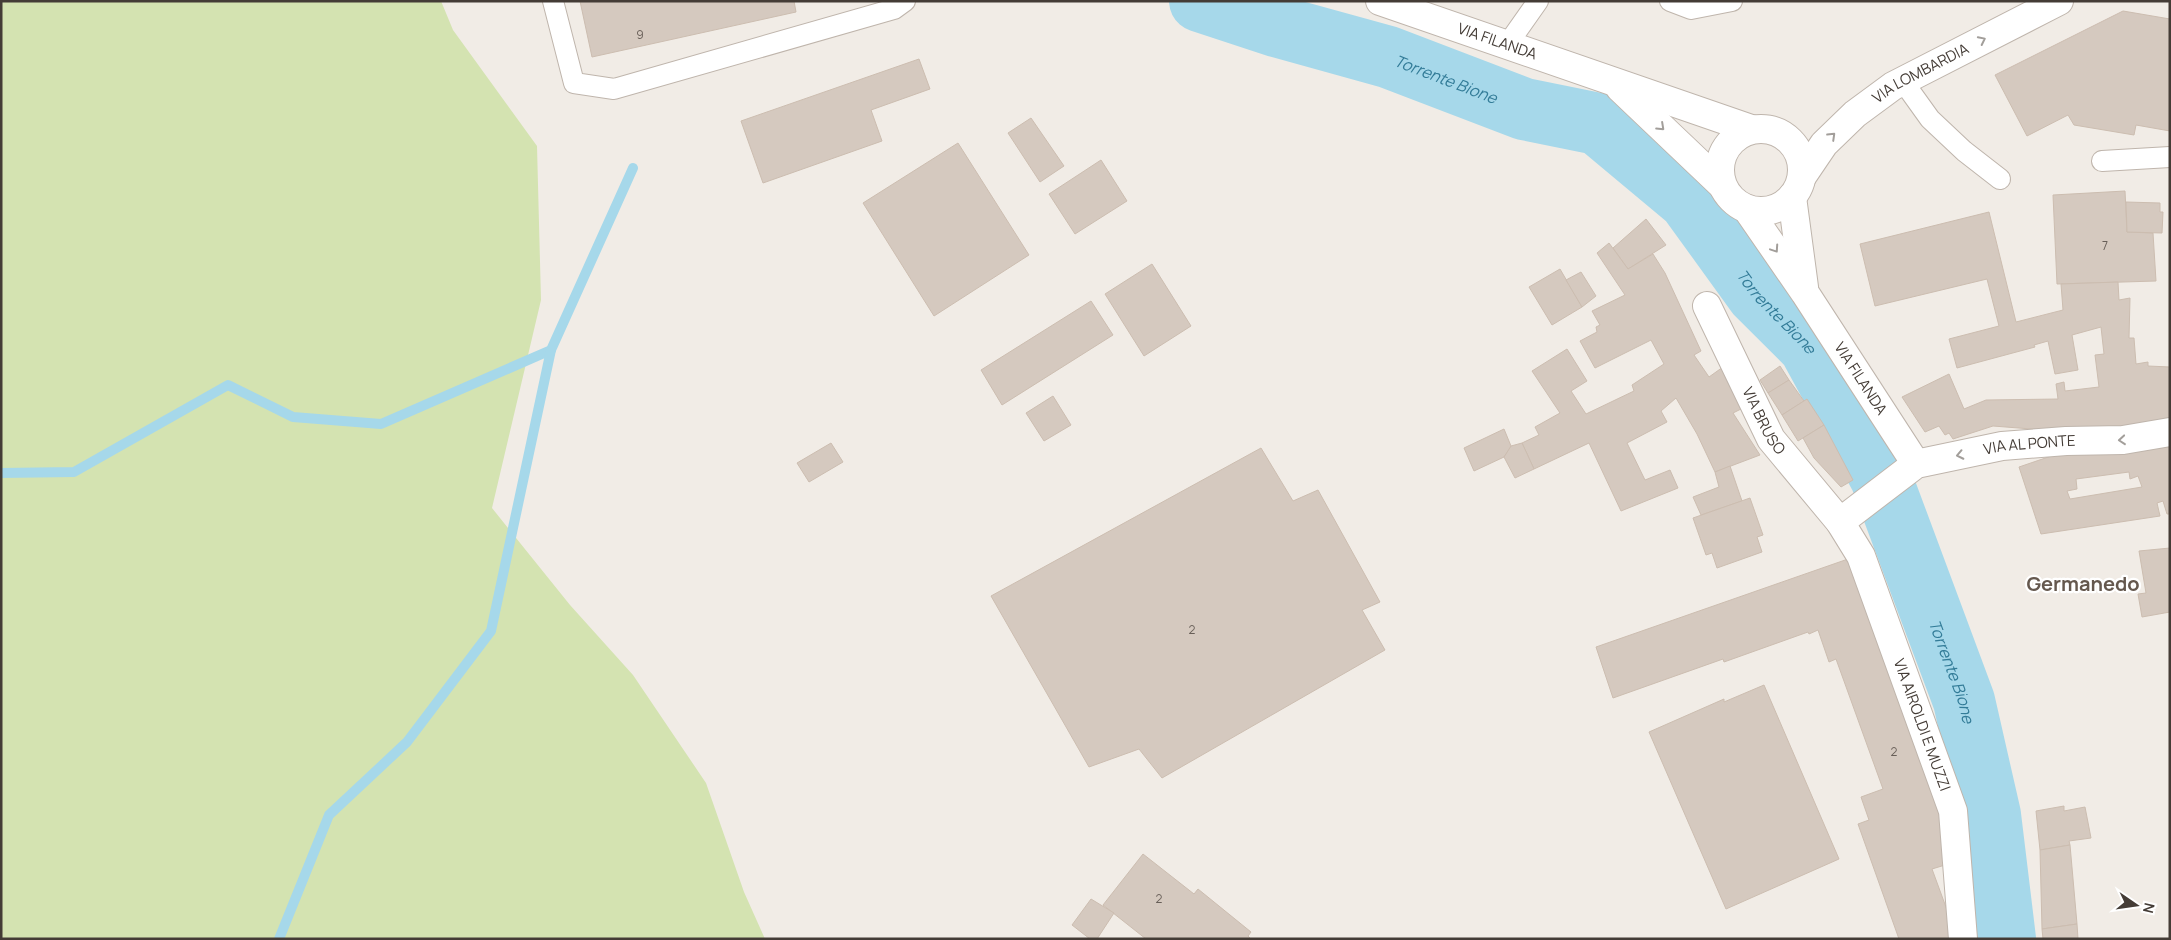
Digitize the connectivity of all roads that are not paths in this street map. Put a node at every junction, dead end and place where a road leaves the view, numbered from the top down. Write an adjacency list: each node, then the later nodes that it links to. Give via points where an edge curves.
1 (553, 1): 2 (lane, via 574,83 614,89 876,14)
2 (905, 1)
3 (1538, 1): 8 (lane)
4 (1670, 1): 5 (lane, via 1691,10)
5 (1732, 1)
6 (2059, 1): 9 (street, VIA LOMBARDIA, one-way to 6)
7 (1398, 4): 8 (street, VIA FILANDA)
8 (1507, 45): 10 (street, VIA FILANDA)
9 (1902, 80): 14 (lane, via 1930,119 1964,152); 16 (street, VIA LOMBARDIA, one-way to 9, via 1830,138 1855,114)
10 (1613, 82): 11 (street, VIA FILANDA); 15 (street, VIA FILANDA, one-way to 15)
11 (1751, 129): 15 (street, via 1728,144 1722,157); 16 (street, VIA FILANDA, via 1778,131 1790,139 1803,163)
12 (2170, 157): 13 (lane)
13 (2102, 161)
14 (2000, 179)
15 (1722, 185): 17 (street, VIA FILANDA, via 1732,199)
16 (1798, 186): 17 (street, via 1783,206 1759,212); 18 (street, VIA FILANDA)
17 (1747, 209): 18 (street, VIA FILANDA, one-way to 18)
18 (1805, 293): 21 (street, VIA FILANDA)
19 (1707, 306): 22 (street, VIA BRUSO, via 1771,439)
20 (2170, 432): 21 (street, VIA AL PONTE, one-way to 21, via 2123,440 2002,446)
21 (1906, 471): 22 (street)
22 (1851, 514): 23 (street, VIA AIROLDI E MUZZI, via 1861,556 1954,811)
23 (1963, 939)

